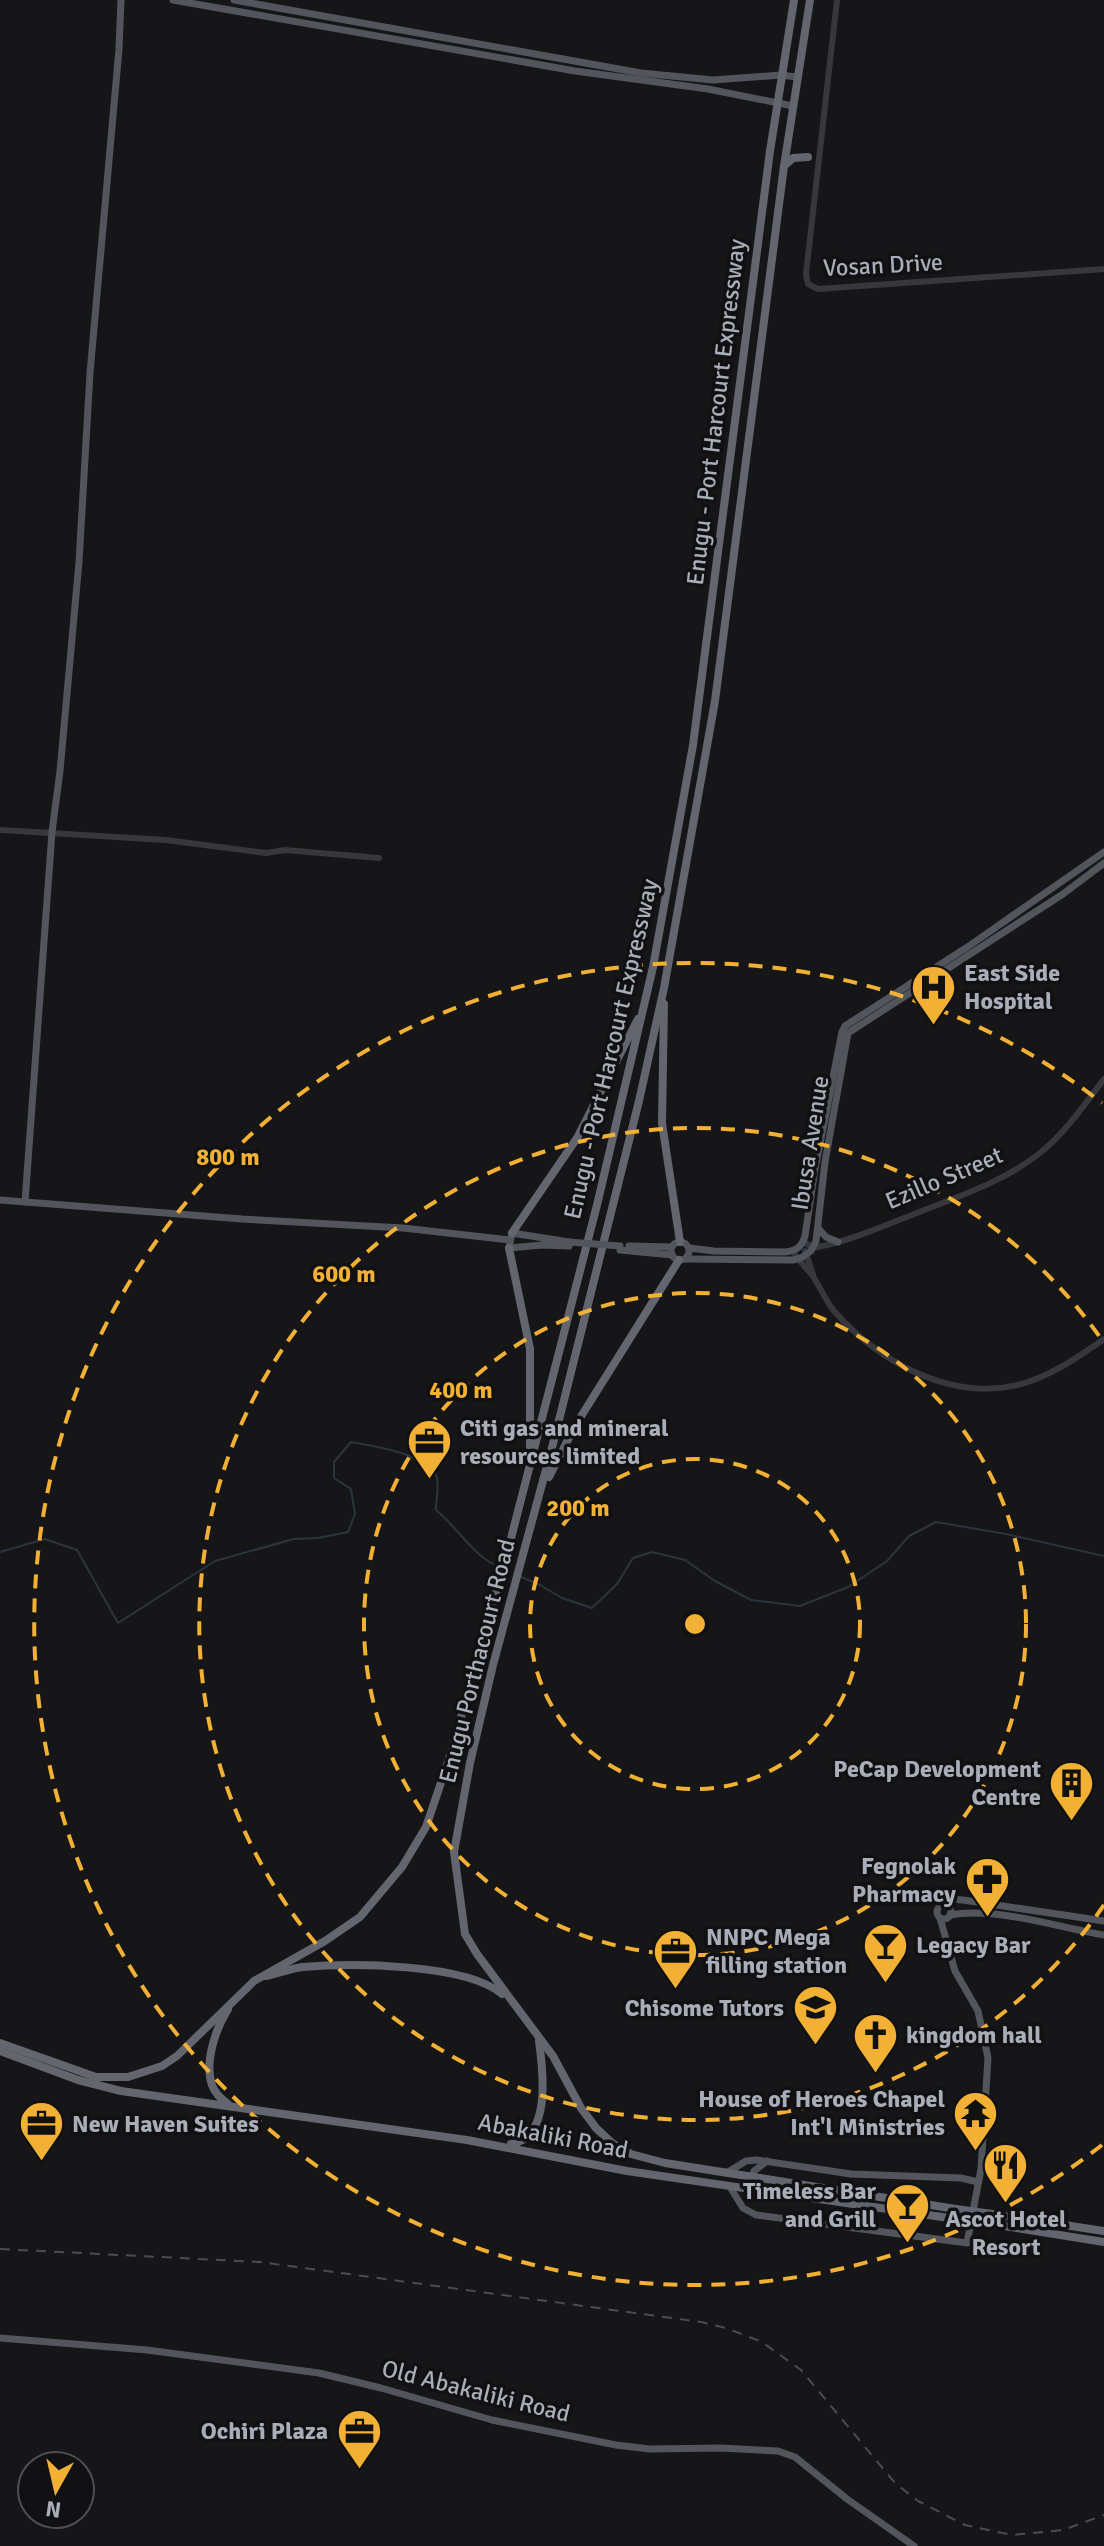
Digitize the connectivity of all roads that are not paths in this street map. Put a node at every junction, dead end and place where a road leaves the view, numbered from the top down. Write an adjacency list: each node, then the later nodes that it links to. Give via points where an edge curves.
1 (121, 0): 15 (main road, via 79,562)
2 (173, 0): 9 (main road)
3 (234, 0): 7 (main road, via 641,73 713,80)
4 (794, 0): 7 (highway, Enugu - Port Harcourt Expressway)
5 (810, 0): 8 (highway, Enugu Porthacourt Road)
6 (837, 0): 13 (street, Vosan Drive, via 808,284 818,289)
7 (781, 75): 8 (main road); 9 (highway, Enugu - Port Harcourt Expressway)
8 (797, 77): 10 (highway, Enugu Porthacourt Road)
9 (778, 103): 10 (main road); 21 (highway, Enugu - Port Harcourt Expressway, via 693,745)
10 (793, 106): 12 (highway, Enugu Porthacourt Road)
11 (808, 157): 12 (highway, via 793,158)
12 (784, 166): 20 (highway, Enugu Porthacourt Road, via 715,701)
13 (1104, 269)
14 (0, 830): 15 (street)
15 (52, 832): 17 (street); 24 (main road)
16 (1104, 852): 19 (main road)
17 (379, 858)
18 (1104, 863): 19 (main road)
19 (972, 949): 25 (main road, Ibusa Avenue, via 847,1034); 30 (main road, Ibusa Avenue, via 845,1026)
20 (664, 988): 27 (highway, via 662,1123); 39 (highway, Enugu Porthacourt Road)
21 (645, 1004): 26 (highway, via 577,1138); 38 (highway, Enugu - Port Harcourt Expressway)
22 (1104, 1079): 28 (street, Ezillo Street, via 1069,1125 1019,1169)
23 (0, 1200): 24 (main road)
24 (25, 1202): 26 (main road)
25 (818, 1228): 28 (main road); 33 (main road, Ibusa Avenue)
26 (510, 1240): 29 (main road); 29 (main road); 38 (highway, via 530,1349)
27 (680, 1242): 31 (main road); 34 (main road)
28 (838, 1242): 33 (street, Ezillo Street)
29 (569, 1244): 34 (main road, bridge)
30 (802, 1244): 32 (main road); 33 (street)
31 (689, 1248): 32 (main road); 34 (main road, via 689,1253)
32 (793, 1251): 35 (street)
33 (810, 1251): 35 (main road); 36 (street)
34 (677, 1255): 35 (main road); 39 (highway, via 575,1426)
35 (797, 1259): 36 (street)
36 (814, 1277): 37 (street, via 833,1310 876,1350 902,1367 946,1382 992,1388 1020,1384)
37 (1104, 1339)
38 (531, 1460): 44 (highway, Enugu - Port Harcourt Expressway, via 451,1753 418,1843 360,1917)
39 (540, 1496): 46 (highway, Enugu Porthacourt Road, via 496,1650 454,1852 465,1934)
40 (945, 1905): 41 (main road, via 950,1908); 41 (main road, via 937,1910); 42 (main road, via 951,1899 963,1900)
41 (946, 1917): 43 (main road, via 992,1915); 56 (main road, via 945,1940 978,2011 988,2058)
42 (1104, 1921)
43 (1104, 1935)
44 (254, 1981): 45 (highway, Enugu - Port Harcourt Expressway); 46 (highway, via 326,1966 447,1972 482,1981)
45 (233, 2001): 48 (highway, Enugu - Port Harcourt Expressway, via 177,2056 128,2077 104,2078 69,2069); 50 (highway, via 220,2023 210,2066 213,2088)
46 (515, 2005): 47 (highway, Enugu Porthacourt Road)
47 (539, 2038): 51 (highway, Enugu Porthacourt Road, via 581,2108); 52 (highway, via 544,2079 537,2122 521,2142)
48 (0, 2043)
49 (0, 2051): 50 (highway, Abakaliki Road, via 98,2087)
50 (230, 2106): 52 (highway, Abakaliki Road)
51 (612, 2143): 54 (highway, Abakaliki Road, via 665,2163)
52 (494, 2145): 57 (highway, Abakaliki Road, via 730,2187)
53 (767, 2161): 54 (main road, via 746,2161); 55 (main road); 56 (main road, via 851,2174)
54 (728, 2172): 55 (highway, Abakaliki Road)
55 (752, 2176): 58 (highway, Abakaliki Road)
56 (978, 2182): 57 (main road, via 967,2243 756,2215 745,2210)
57 (738, 2193): 58 (highway, Abakaliki Road)
58 (956, 2214): 59 (highway, Abakaliki Road, bridge, via 992,2214); 60 (highway, Abakaliki Road, bridge)
59 (1104, 2231)
60 (1104, 2242)
61 (0, 2338): 62 (main road, Old Abakaliki Road, via 147,2350 329,2375 492,2420 616,2445 778,2451 795,2457)
62 (914, 2546)

